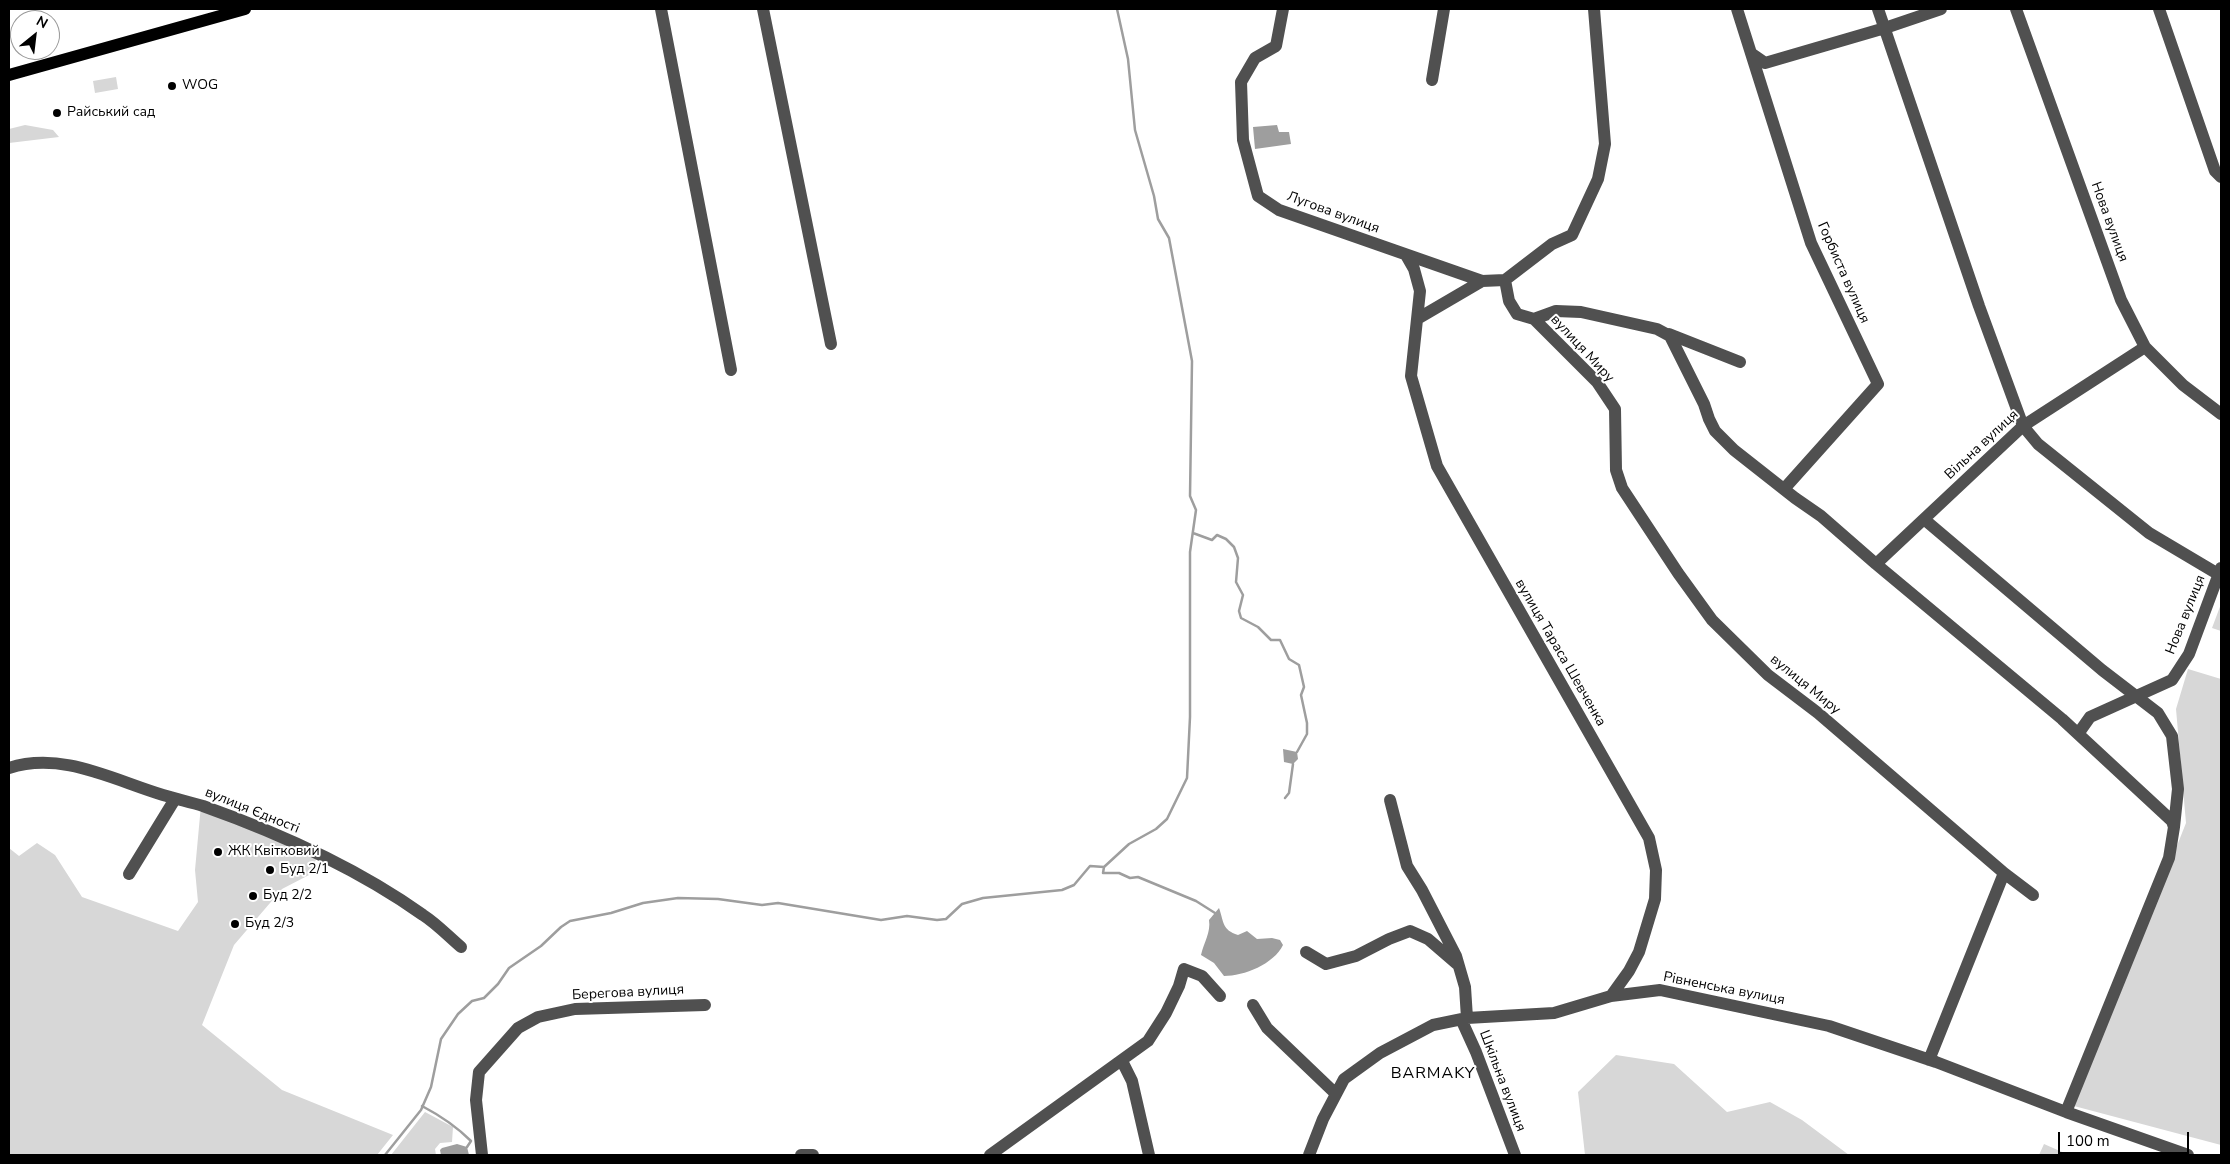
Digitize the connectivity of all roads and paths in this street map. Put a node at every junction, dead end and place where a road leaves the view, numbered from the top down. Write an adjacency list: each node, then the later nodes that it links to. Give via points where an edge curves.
1 (245, 9): 14 (main road)
2 (661, 9): 26 (street)
3 (763, 9): 23 (street)
4 (1283, 9): 17 (street, Лугова вулиця, via 1276,46 1256,58 1241,82 1243,140 1258,196 1279,210)
5 (1444, 9): 15 (street)
6 (1594, 9): 18 (street, via 1605,144 1598,179 1572,235 1552,244)
7 (1737, 9): 13 (street, Горбиста вулиця)
8 (1878, 9): 12 (street)
9 (1941, 9): 12 (street)
10 (2016, 9): 24 (street, Нова вулиця, via 2121,300)
11 (2159, 9): 16 (street, via 2215,171)
12 (1885, 28): 13 (street, via 1765,63); 28 (street)
13 (1752, 54): 29 (street, Горбиста вулиця, via 1811,243 1878,384)
14 (9, 75)
15 (1432, 80)
16 (2221, 177)
17 (1406, 255): 19 (street, Лугова вулиця); 20 (street, вулиця Тараса Шевченка, via 1420,290)
18 (1504, 280): 19 (street); 21 (street, вулиця Миру, via 1509,301 1517,314)
19 (1482, 281): 20 (street)
20 (1418, 319): 46 (street, вулиця Тараса Шевченка, via 1411,376 1437,466 1649,838 1656,870 1655,899 1639,952)
21 (1534, 319): 22 (street, via 1556,311 1581,312); 39 (street, вулиця Миру, via 1597,382 1615,409 1616,470 1622,488 1712,620 1768,675 1818,713)
22 (1664, 332): 25 (street); 29 (street, via 1675,343 1715,431)
23 (831, 344)
24 (2144, 347): 27 (street, Нова вулиця, via 2183,385); 28 (street, Вільна вулиця)
25 (1740, 362)
26 (731, 370)
27 (2221, 414)
28 (2023, 426): 30 (street, Вільна вулиця); 32 (street, via 2038,444 2149,533)
29 (1784, 489): 31 (street)
30 (1925, 520): 31 (street, Вільна вулиця); 33 (street)
31 (1876, 564): 34 (street)
32 (2220, 571): 33 (street, Нова вулиця, via 2189,654 2172,680)
33 (2136, 696): 34 (street, Нова вулиця, via 2090,717); 38 (street, via 2158,714 2172,736 2178,789)
34 (2078, 734): 38 (street, via 2165,814)
35 (9, 768): 36 (street, вулиця Єдності, via 33,764 85,768)
36 (175, 798): 40 (street); 42 (street, вулиця Єдності, via 280,837 364,878 424,915)
37 (1390, 800): 44 (street, via 1407,866)
38 (2174, 827): 53 (street, via 2169,858)
39 (2004, 873): 41 (street, вулиця Миру); 50 (street)
40 (129, 874)
41 (2032, 895)
42 (461, 947)
43 (1306, 952): 44 (street, via 1326,964 1356,956 1410,932 1428,938)
44 (1459, 966): 49 (street, via 1465,987)
45 (1220, 996): 51 (street, via 1202,976 1184,969 1166,1013 1148,1042)
46 (1611, 996): 49 (street, Рівненська вулиця, via 1554,1013); 50 (street, Рівненська вулиця, via 1660,990 1830,1026)
47 (705, 1005): 54 (street, Берегова вулиця, via 575,1009 538,1017 518,1028 479,1072 476,1100)
48 (1253, 1005): 52 (street, via 1267,1028)
49 (1464, 1018): 52 (street, Рівненська вулиця, via 1433,1025 1380,1053 1344,1079); 60 (street, Шкільна вулиця)
50 (1929, 1060): 53 (street, Рівненська вулиця)
51 (1122, 1061): 57 (street); 58 (street, via 1132,1081)
52 (1336, 1094): 59 (street, Рівненська вулиця)
53 (2066, 1112): 61 (street, Рівненська вулиця)
54 (482, 1155)
55 (801, 1155): 56 (street)
56 (813, 1155)
57 (990, 1155)
58 (1149, 1155)
59 (1309, 1155)
60 (1514, 1155)
61 (2188, 1155)

